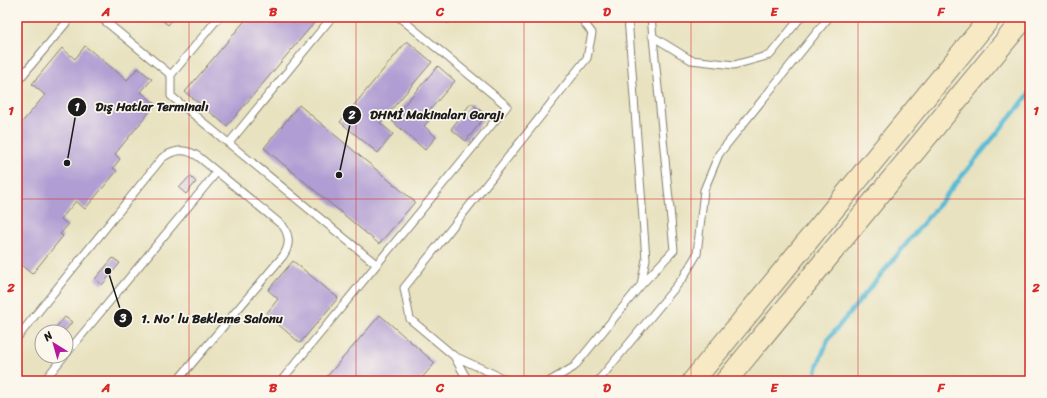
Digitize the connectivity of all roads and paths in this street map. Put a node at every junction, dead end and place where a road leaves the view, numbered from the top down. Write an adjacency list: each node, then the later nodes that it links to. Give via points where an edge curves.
1 (71, 17): 17 (lane)
2 (100, 17): 16 (lane)
3 (218, 17): 16 (lane)
4 (332, 17): 18 (lane)
5 (399, 17): 20 (lane, via 507,106)
6 (580, 17): 24 (lane, via 592,33 587,58 404,288 410,319)
7 (628, 17): 21 (lane, via 646,260)
8 (651, 17): 14 (lane)
9 (801, 17): 14 (lane, via 770,55 734,65 691,60)
10 (821, 17): 15 (lane)
11 (829, 17): 15 (lane)
12 (991, 17): 33 (main road)
13 (1024, 17): 34 (main road)
14 (652, 36): 21 (lane, via 674,250)
15 (813, 37): 32 (lane, via 719,154 704,190 697,254 683,278)
16 (170, 75): 18 (lane, via 171,96)
17 (17, 82)
18 (229, 143): 20 (lane)
19 (217, 172): 22 (lane, via 200,156 188,151 175,151 162,158); 23 (lane); 27 (lane, via 283,226 288,235 288,246 283,256)
20 (376, 264): 28 (lane)
21 (641, 285): 31 (lane, via 574,367)
22 (17, 338)
23 (74, 344)
24 (454, 356): 29 (lane); 30 (lane)
25 (58, 364): 26 (lane)
26 (44, 381)
27 (177, 381)
28 (281, 381)
29 (468, 381)
30 (509, 381)
31 (550, 381)
32 (598, 381)
33 (693, 381)
34 (726, 381)

